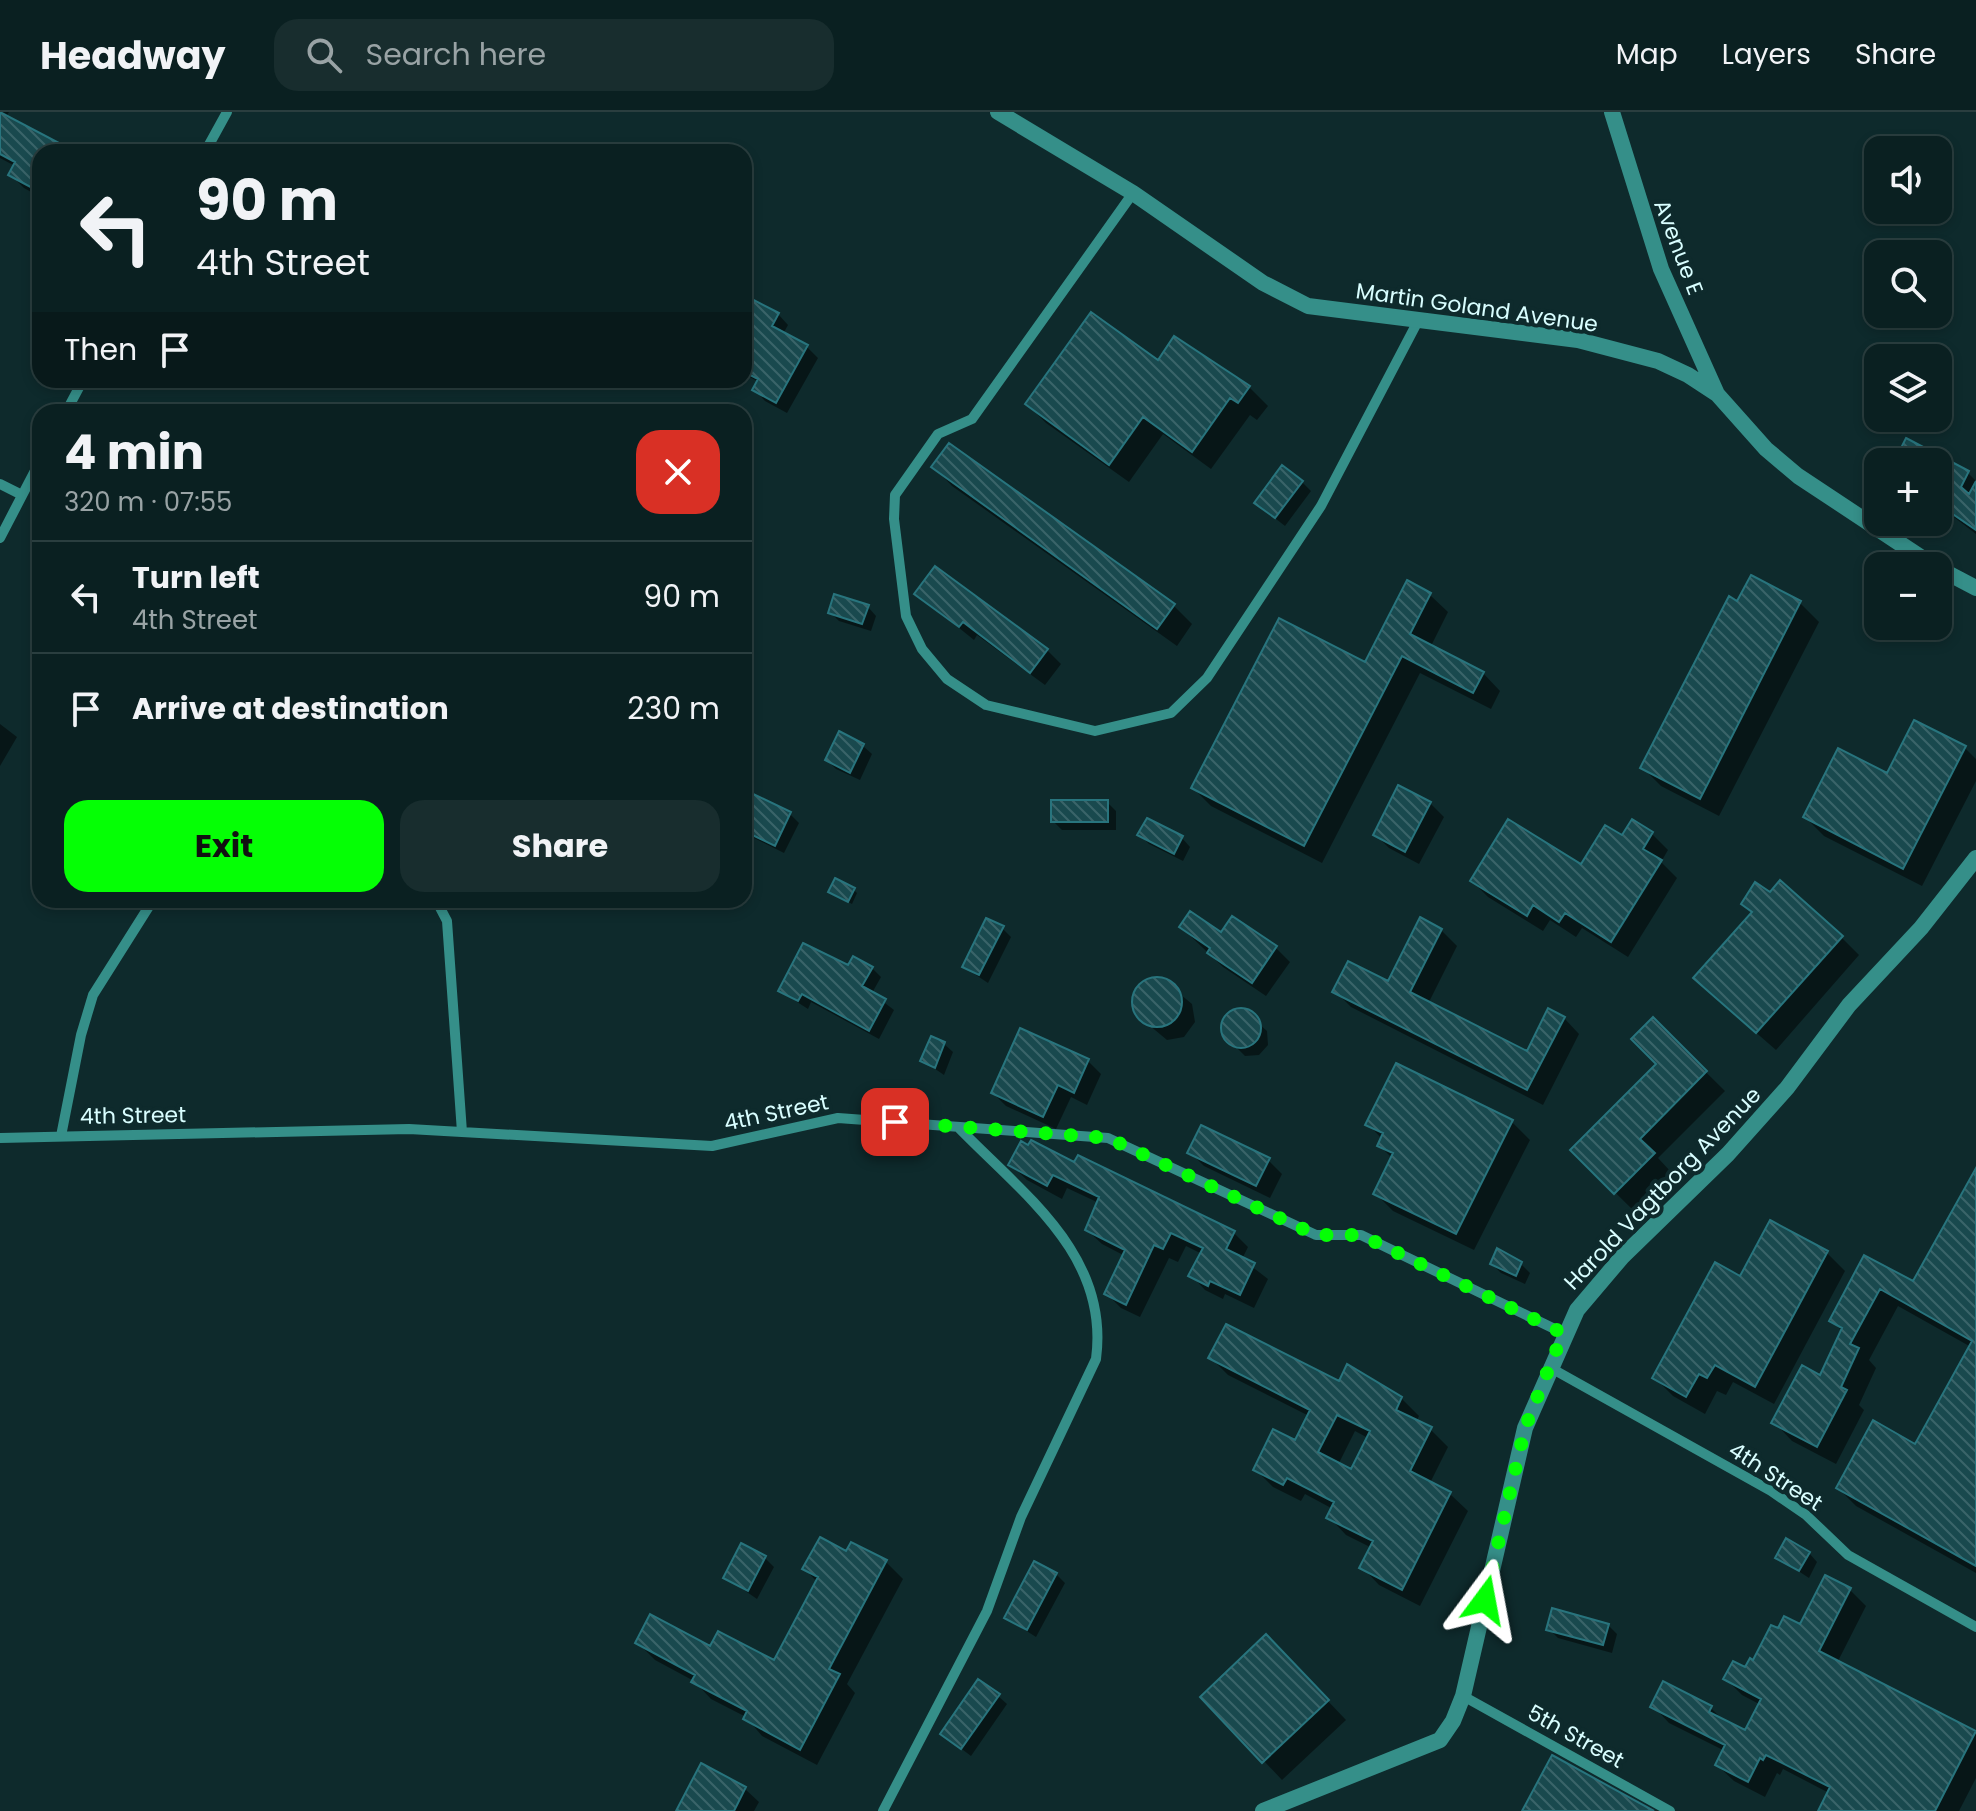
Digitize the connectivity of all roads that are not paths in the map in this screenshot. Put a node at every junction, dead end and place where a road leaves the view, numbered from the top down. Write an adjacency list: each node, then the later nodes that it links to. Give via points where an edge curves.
1 (227, 112): 4 (lane)
2 (998, 112): 5 (street, Martin Goland Avenue)
3 (1612, 112): 7 (street, Avenue E, via 1661,269)
4 (209, 144)
5 (1133, 193): 6 (street, Martin Goland Avenue, via 1263,283 1308,306); 6 (lane, via 972,419 938,434 895,495 906,616 922,649 947,679 986,705 1095,731 1171,713 1207,678 1321,506)
6 (1418, 321): 7 (street, Martin Goland Avenue, via 1578,340 1624,351 1658,361)
7 (1717, 394): 12 (street, Martin Goland Avenue, via 1798,476)
8 (32, 476): 10 (lane)
9 (0, 484): 10 (lane)
10 (22, 495): 11 (lane)
11 (0, 538)
12 (1913, 552)
13 (1952, 575): 14 (street, Martin Goland Avenue)
14 (1976, 588)
15 (1976, 858): 22 (street, Harold Vagtborg Avenue, via 1921,928 1849,1005 1787,1088 1588,1293)
16 (148, 908): 20 (lane, via 93,995)
17 (440, 908): 19 (lane, via 447,921)
18 (958, 1127): 19 (lane, 4th Street, via 838,1118 712,1146); 22 (lane, 4th Street, via 1108,1138 1316,1235 1361,1235); 26 (lane, via 1068,1242 1097,1306 1100,1333 1096,1359 1021,1517 987,1611)
19 (462, 1132): 20 (lane, 4th Street)
20 (61, 1136): 21 (lane, 4th Street)
21 (0, 1138)
22 (1563, 1333): 23 (street, Harold Vagtborg Avenue)
23 (1549, 1367): 24 (lane, 4th Street, via 1771,1491 1848,1555); 25 (street, Harold Vagtborg Avenue, via 1525,1428)
24 (1976, 1627)
25 (1463, 1696): 27 (street, Harold Vagtborg Avenue, via 1440,1740); 28 (lane, 5th Street)
26 (883, 1811)
27 (1263, 1811)
28 (1670, 1811)

